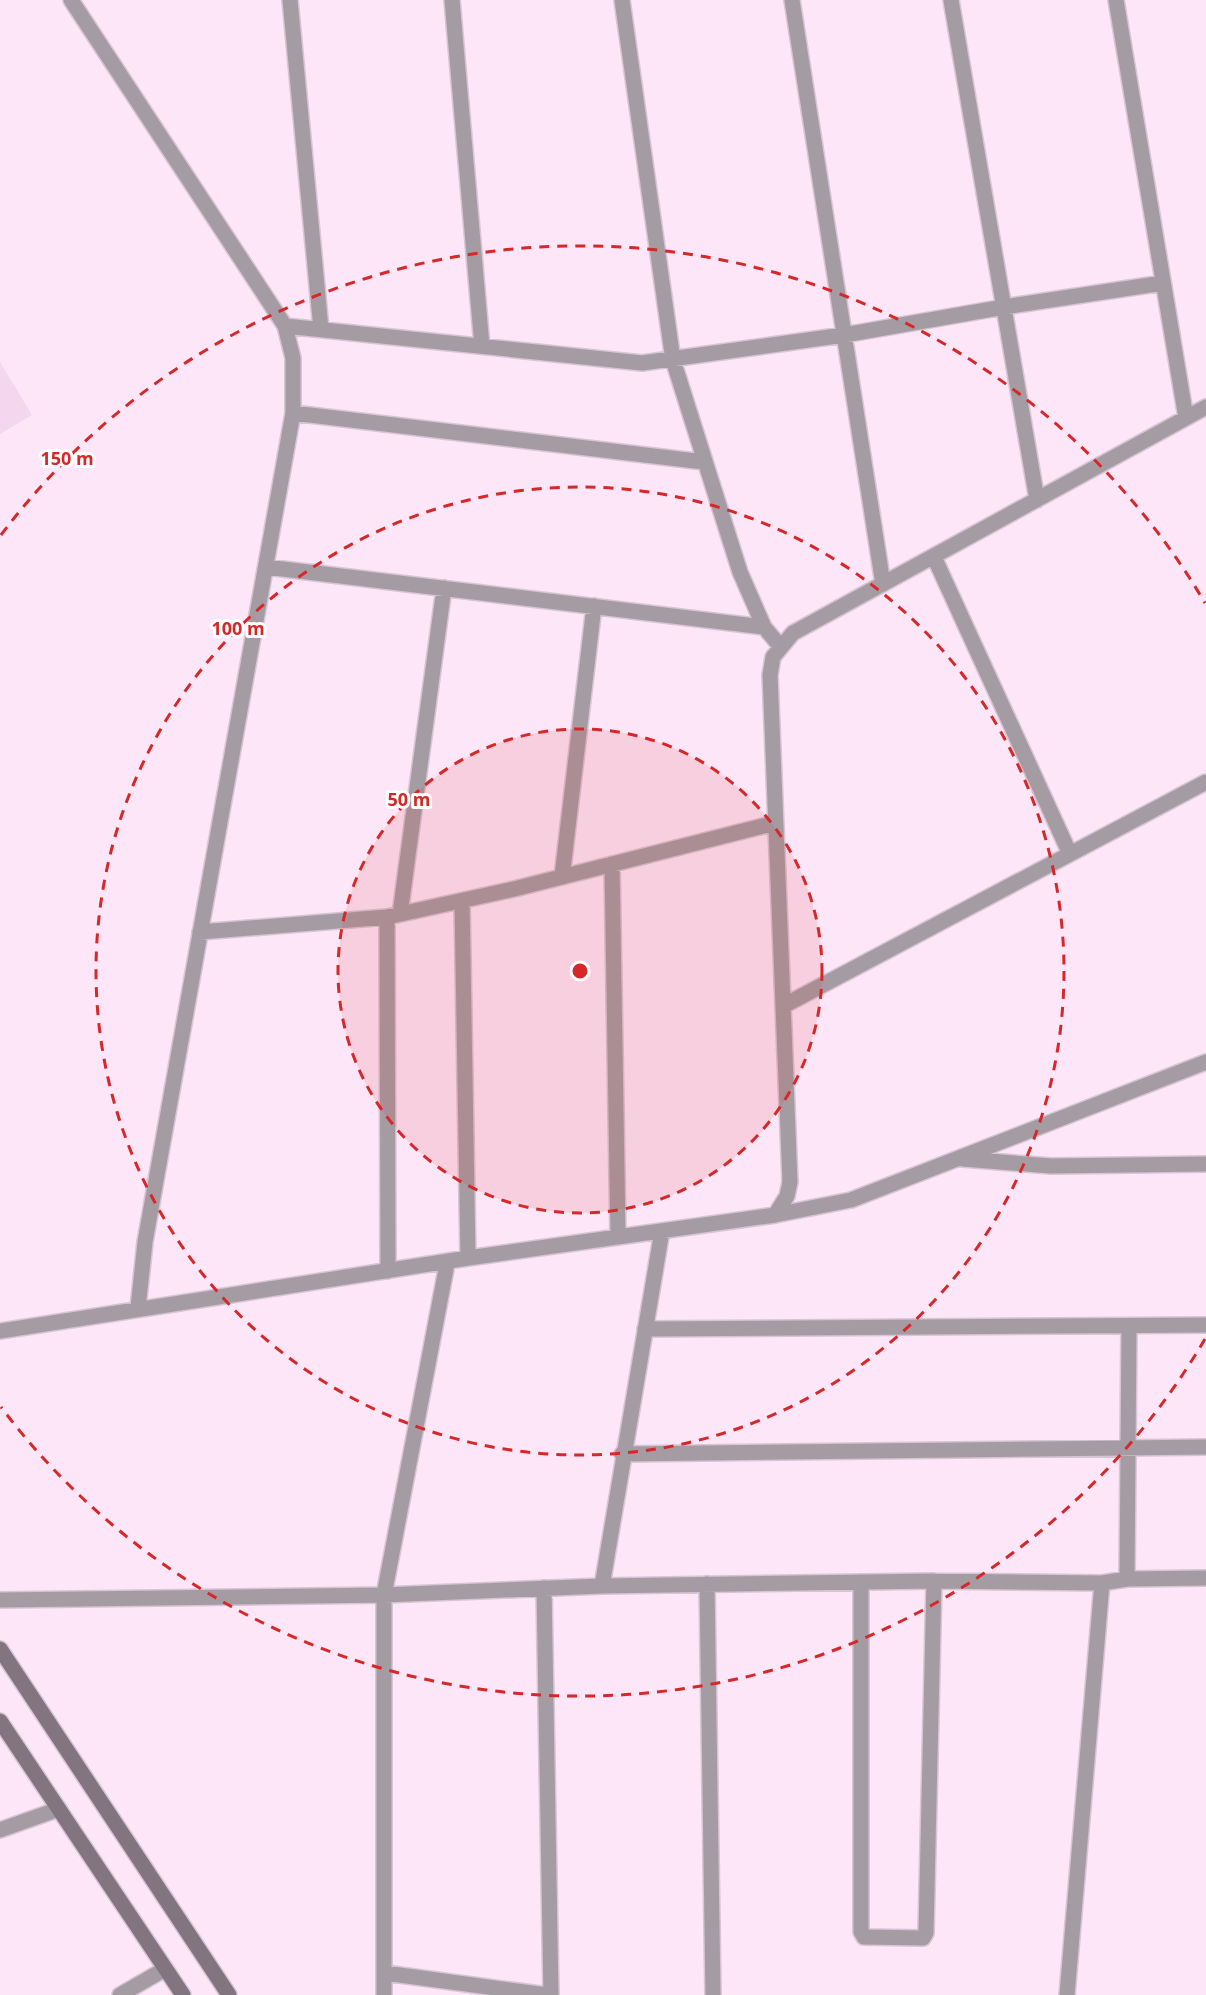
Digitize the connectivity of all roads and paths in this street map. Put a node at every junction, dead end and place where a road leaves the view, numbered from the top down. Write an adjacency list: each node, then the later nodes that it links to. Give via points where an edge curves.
1 (70, 0): 10 (street)
2 (290, 0): 11 (street)
3 (452, 0): 13 (street)
4 (622, 0): 14 (street)
5 (792, 0): 12 (street)
6 (951, 0): 9 (street)
7 (1116, 0): 8 (street)
8 (1163, 283): 9 (street); 17 (street)
9 (1004, 307): 12 (street); 19 (street)
10 (285, 326): 11 (street); 16 (street, via 293,357)
11 (321, 329): 13 (street)
12 (844, 335): 14 (street); 22 (street)
13 (482, 346): 14 (street, via 615,362)
14 (673, 360): 18 (street)
15 (1206, 407): 17 (street)
16 (293, 413): 18 (street); 21 (street)
17 (1186, 418): 19 (street)
18 (704, 462): 25 (street, via 740,572)
19 (1037, 500): 20 (street)
20 (934, 556): 22 (street); 29 (street)
21 (266, 567): 23 (street); 34 (street)
22 (883, 584): 26 (street, via 793,633)
23 (444, 588): 24 (street); 33 (street)
24 (594, 606): 25 (street); 31 (street)
25 (764, 627): 26 (street)
26 (780, 646): 28 (street, via 773,657 770,675)
27 (1206, 782): 29 (street)
28 (775, 823): 30 (street); 35 (street)
29 (1070, 854): 35 (street)
30 (612, 864): 31 (street); 41 (street)
31 (562, 877): 32 (street)
32 (462, 901): 33 (street); 42 (street)
33 (393, 916): 34 (street); 44 (street)
34 (200, 932): 45 (street, via 145,1242)
35 (783, 1006): 39 (street, via 790,1182)
36 (1206, 1062): 37 (street)
37 (957, 1159): 38 (street, via 1051,1166); 39 (street, via 851,1200)
38 (1206, 1164)
39 (775, 1215): 40 (street)
40 (662, 1231): 41 (street); 48 (street)
41 (618, 1236): 42 (street)
42 (468, 1258): 43 (street)
43 (447, 1264): 44 (street); 61 (street)
44 (388, 1271): 45 (street)
45 (138, 1308): 49 (street)
46 (1206, 1325): 47 (street)
47 (1128, 1326): 48 (street); 50 (street)
48 (645, 1329): 52 (street)
49 (0, 1331)
50 (1130, 1447): 51 (street); 52 (street); 54 (street)
51 (1206, 1447)
52 (622, 1454): 59 (street)
53 (1206, 1578): 54 (street)
54 (1127, 1579): 57 (street)
55 (934, 1581): 56 (street); 56 (street, via 923,1938 864,1937 861,1932); 57 (street)
56 (861, 1582): 58 (street)
57 (1102, 1583): 75 (street)
58 (707, 1584): 59 (street); 74 (street)
59 (602, 1586): 60 (street)
60 (544, 1588): 61 (street); 73 (street)
61 (384, 1595): 62 (street); 68 (street)
62 (0, 1600)
63 (0, 1649): 71 (street)
64 (0, 1721): 65 (street)
65 (59, 1809): 66 (street); 67 (street)
66 (0, 1830)
67 (165, 1969): 69 (street); 70 (street)
68 (385, 1973): 72 (street); 73 (street)
69 (120, 1995)
70 (183, 1995)
71 (229, 1995)
72 (384, 1995)
73 (549, 1995)
74 (713, 1995)
75 (1067, 1995)

